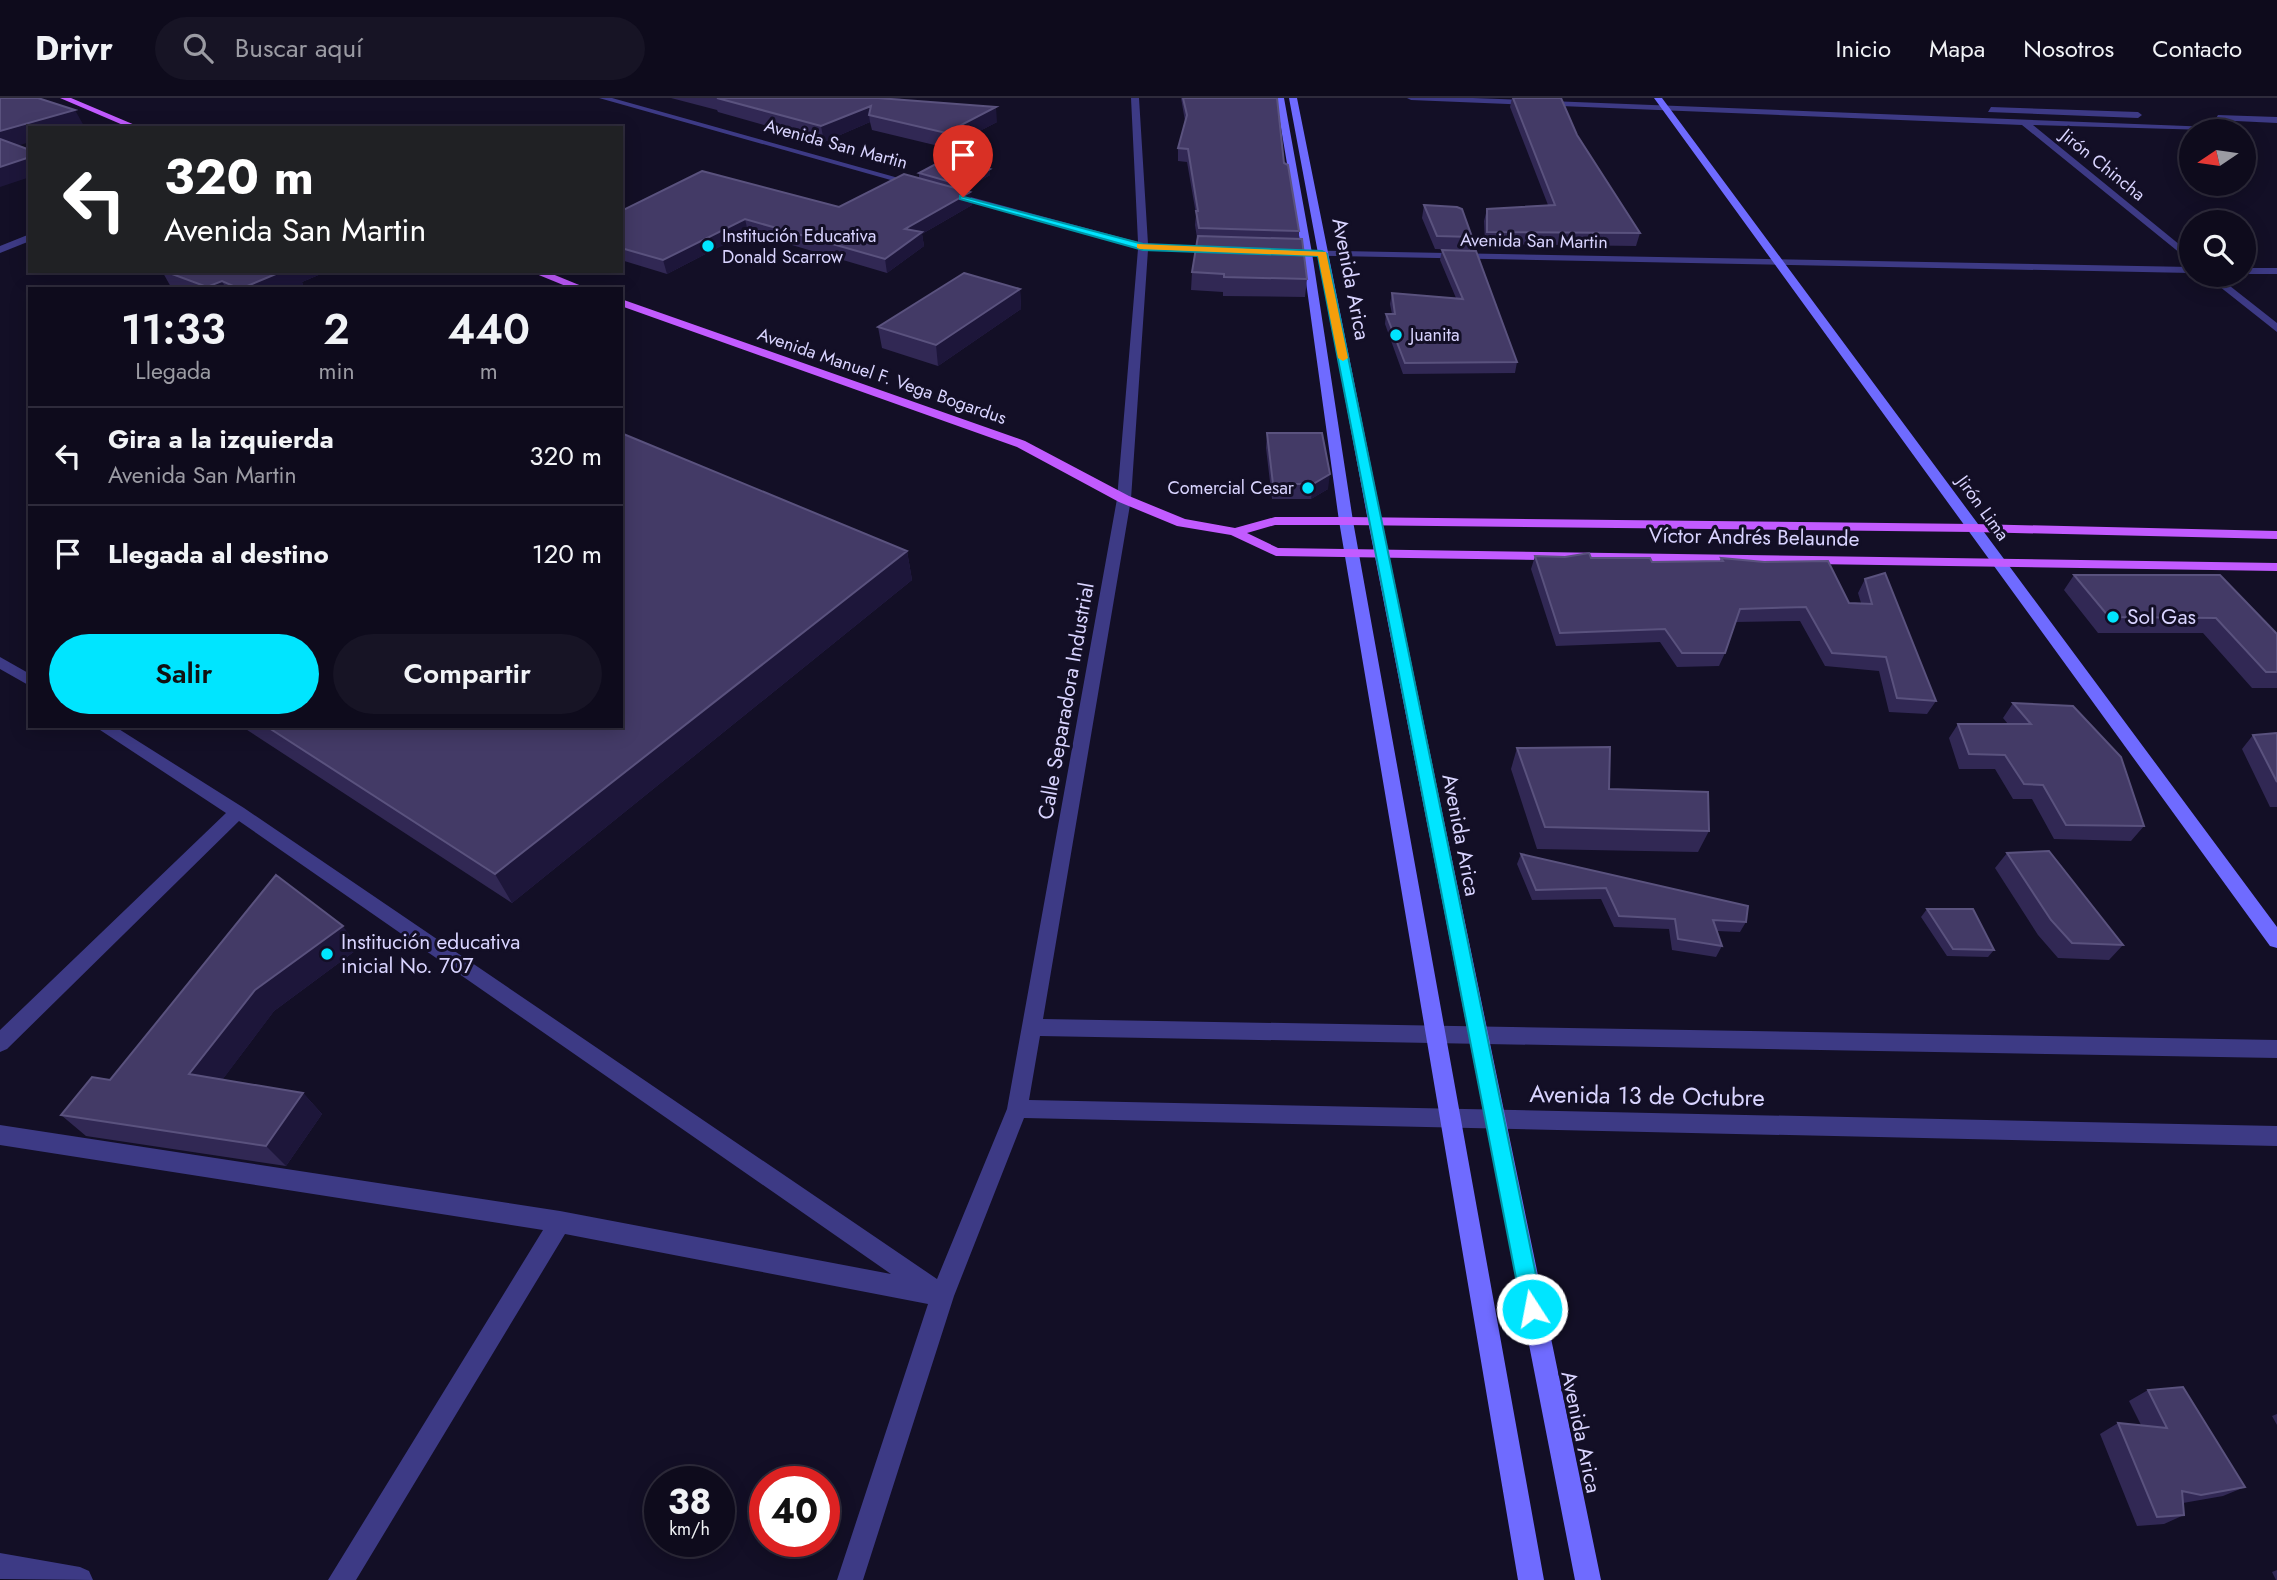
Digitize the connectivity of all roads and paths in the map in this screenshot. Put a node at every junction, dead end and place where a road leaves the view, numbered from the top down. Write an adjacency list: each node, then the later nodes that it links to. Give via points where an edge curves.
1 (64, 98): 15 (main road)
2 (603, 98): 18 (street, Avenida San Martin)
3 (1135, 98): 18 (street, Calle Separadora Industrial)
4 (1280, 98): 23 (street, Avenida Arica)
5 (1293, 98): 23 (street, Avenida Arica)
6 (1411, 98): 8 (street)
7 (1994, 98): 10 (street, Jirón Chincha)
8 (1662, 104): 14 (street); 24 (street, Jirón Lima)
9 (1982, 110): 10 (street)
10 (2009, 111): 11 (street); 14 (street, Jirón Chincha)
11 (2143, 116)
12 (2210, 118): 13 (street)
13 (2277, 120)
14 (2025, 124): 16 (street); 19 (street, Jirón Chincha)
15 (133, 126)
16 (2179, 129)
17 (28, 238): 20 (street)
18 (1143, 247): 21 (street, Avenida San Martin); 33 (street, Calle Separadora Industrial)
19 (2179, 249)
20 (0, 250)
21 (1225, 250)
22 (1280, 252): 23 (street, Avenida San Martin)
23 (1315, 254): 24 (street, Avenida San Martin); 34 (street, Avenida Arica); 35 (street, Avenida Arica)
24 (1780, 264): 25 (street, Avenida San Martin); 36 (street, Jirón Lima)
25 (2179, 270)
26 (2256, 271): 27 (street)
27 (2277, 271)
28 (539, 273): 29 (main road)
29 (578, 287)
30 (2225, 287): 32 (street)
31 (623, 303): 33 (main road, Avenida Manuel F. Vega Bogardus, via 1021,443)
32 (2277, 330)
33 (1124, 499): 37 (main road, Víctor Andrés Belaunde, via 1182,523); 48 (street, Calle Separadora Industrial)
34 (1346, 521): 35 (main road, Víctor Andrés Belaunde); 37 (main road, Víctor Andrés Belaunde, via 1275,521); 39 (street, Avenida Arica)
35 (1375, 521): 36 (main road, Víctor Andrés Belaunde); 40 (street, Avenida Arica)
36 (1973, 528): 38 (main road, Víctor Andrés Belaunde); 41 (street, Jirón Lima)
37 (1235, 531): 39 (main road, Víctor Andrés Belaunde, via 1276,552)
38 (2277, 534)
39 (1353, 554): 40 (main road, Víctor Andrés Belaunde); 49 (street, Avenida Arica)
40 (1382, 555): 41 (main road, Víctor Andrés Belaunde); 50 (street, Avenida Arica)
41 (1998, 561): 42 (main road, Víctor Andrés Belaunde); 47 (street, Jirón Lima)
42 (2277, 566)
43 (1, 663): 44 (street)
44 (28, 680)
45 (105, 728): 46 (street)
46 (238, 811): 51 (street); 59 (street)
47 (2277, 941)
48 (1030, 1027): 49 (street); 53 (street, Calle Separadora Industrial)
49 (1435, 1035): 50 (street); 54 (street, Avenida Arica)
50 (1477, 1036): 52 (street); 55 (street, Avenida Arica)
51 (0, 1043)
52 (2277, 1049)
53 (1017, 1110): 54 (street, Avenida 13 de Octubre); 59 (street, Calle Separadora Industrial)
54 (1450, 1119): 55 (street, Avenida 13 de Octubre); 64 (street, Avenida Arica)
55 (1494, 1119): 57 (street, Avenida 13 de Octubre); 65 (street, Avenida Arica)
56 (0, 1135): 58 (street)
57 (2277, 1136)
58 (560, 1222): 59 (street); 62 (street)
59 (942, 1296): 63 (street, Calle Separadora Industrial)
60 (0, 1566): 61 (street)
61 (80, 1580)
62 (341, 1580)
63 (850, 1580)
64 (1531, 1580)
65 (1588, 1580)

